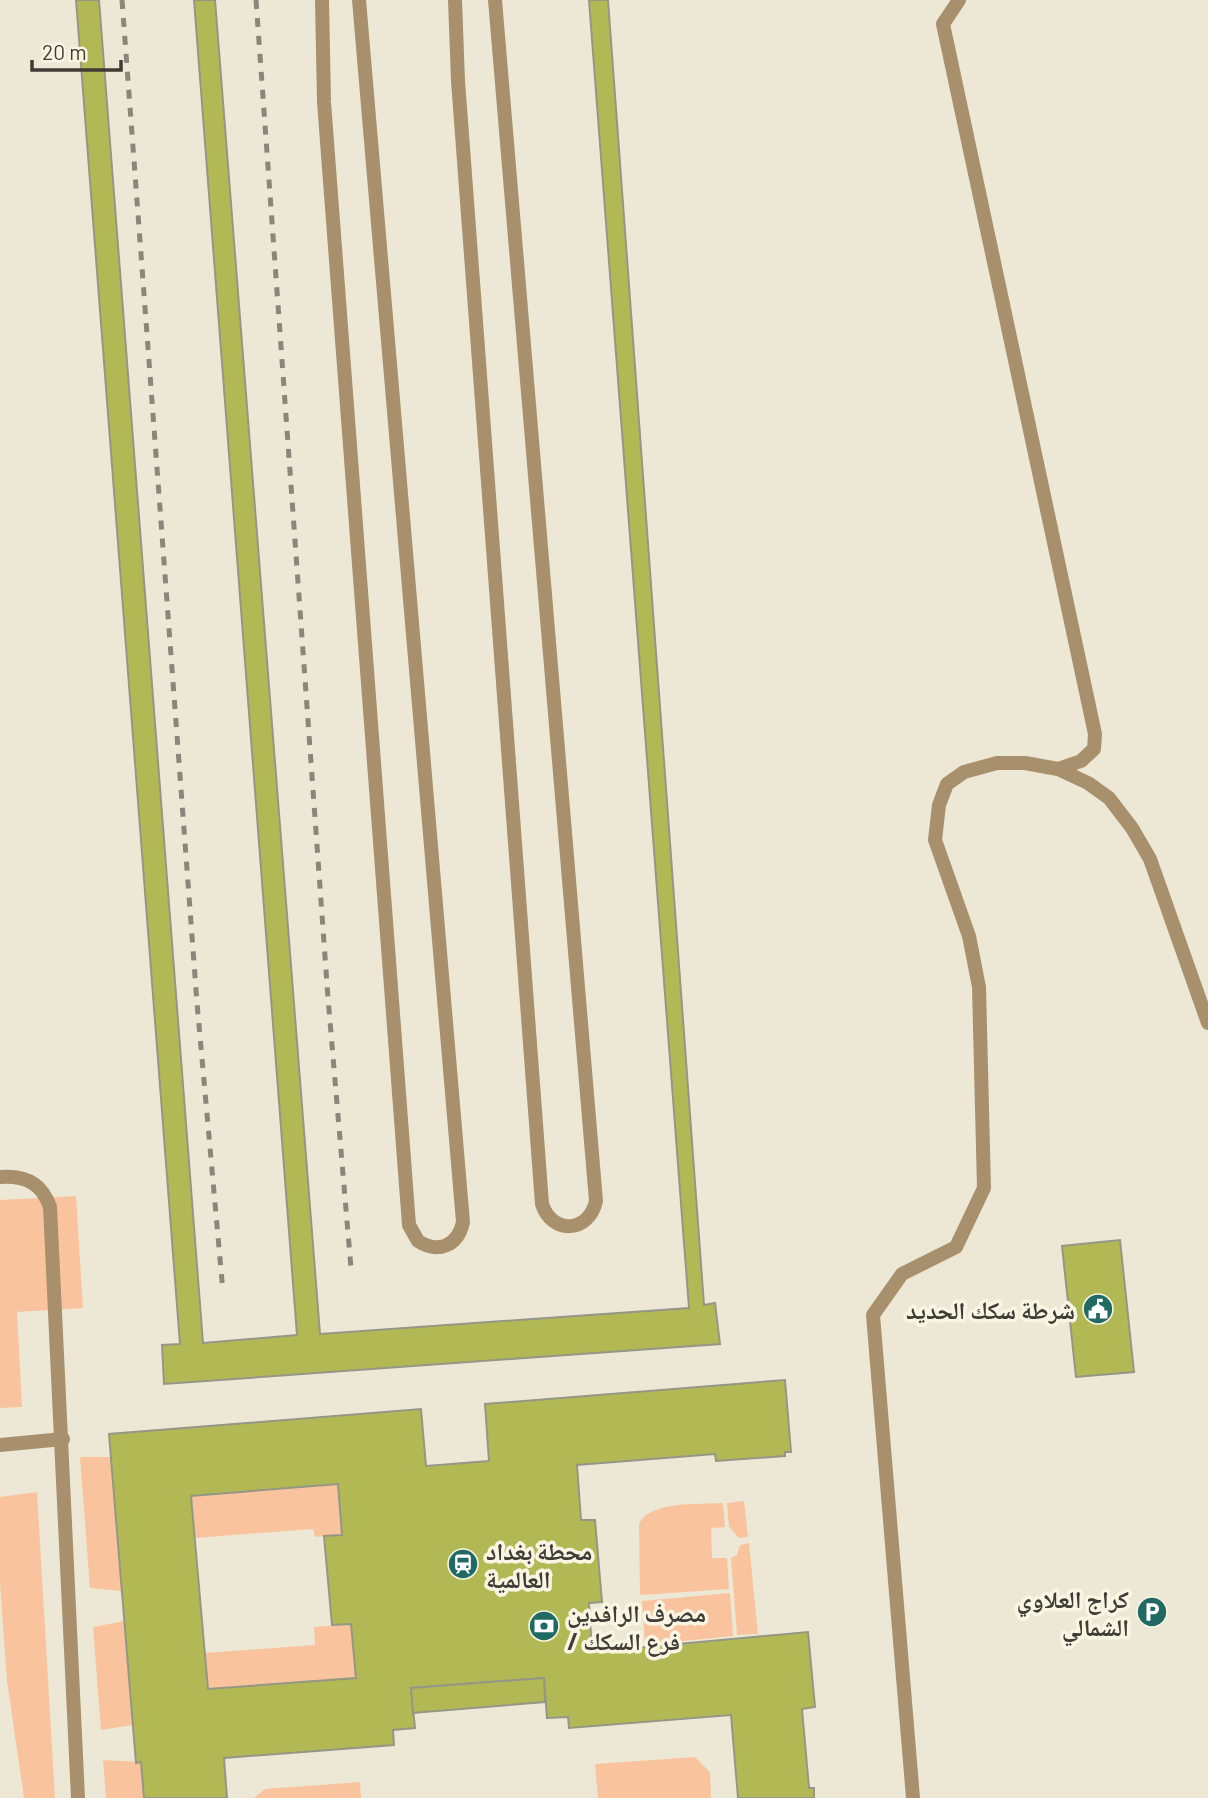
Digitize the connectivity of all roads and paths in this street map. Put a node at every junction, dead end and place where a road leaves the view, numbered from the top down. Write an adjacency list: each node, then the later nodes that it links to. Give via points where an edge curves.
1 (322, 0): 2 (lane, via 324,102 409,1224 418,1241 435,1248 451,1244 463,1222)
2 (359, 0)
3 (456, 0): 4 (lane, via 458,81 542,1203 551,1220 568,1227 584,1223 596,1201)
4 (495, 0)
5 (959, 0): 6 (lane, via 943,24 1094,734 1094,749 1081,761)
6 (1058, 769): 7 (lane, via 1109,799 1132,828 1150,859); 12 (lane, via 998,763 964,772 947,784 934,840 969,936 979,987 984,1188 956,1247 902,1274 873,1315)
7 (1208, 1023)
8 (0, 1177): 9 (lane, via 18,1176 35,1184 46,1194 50,1208)
9 (63, 1439): 10 (lane); 11 (lane)
10 (0, 1446)
11 (78, 1798)
12 (913, 1798)

